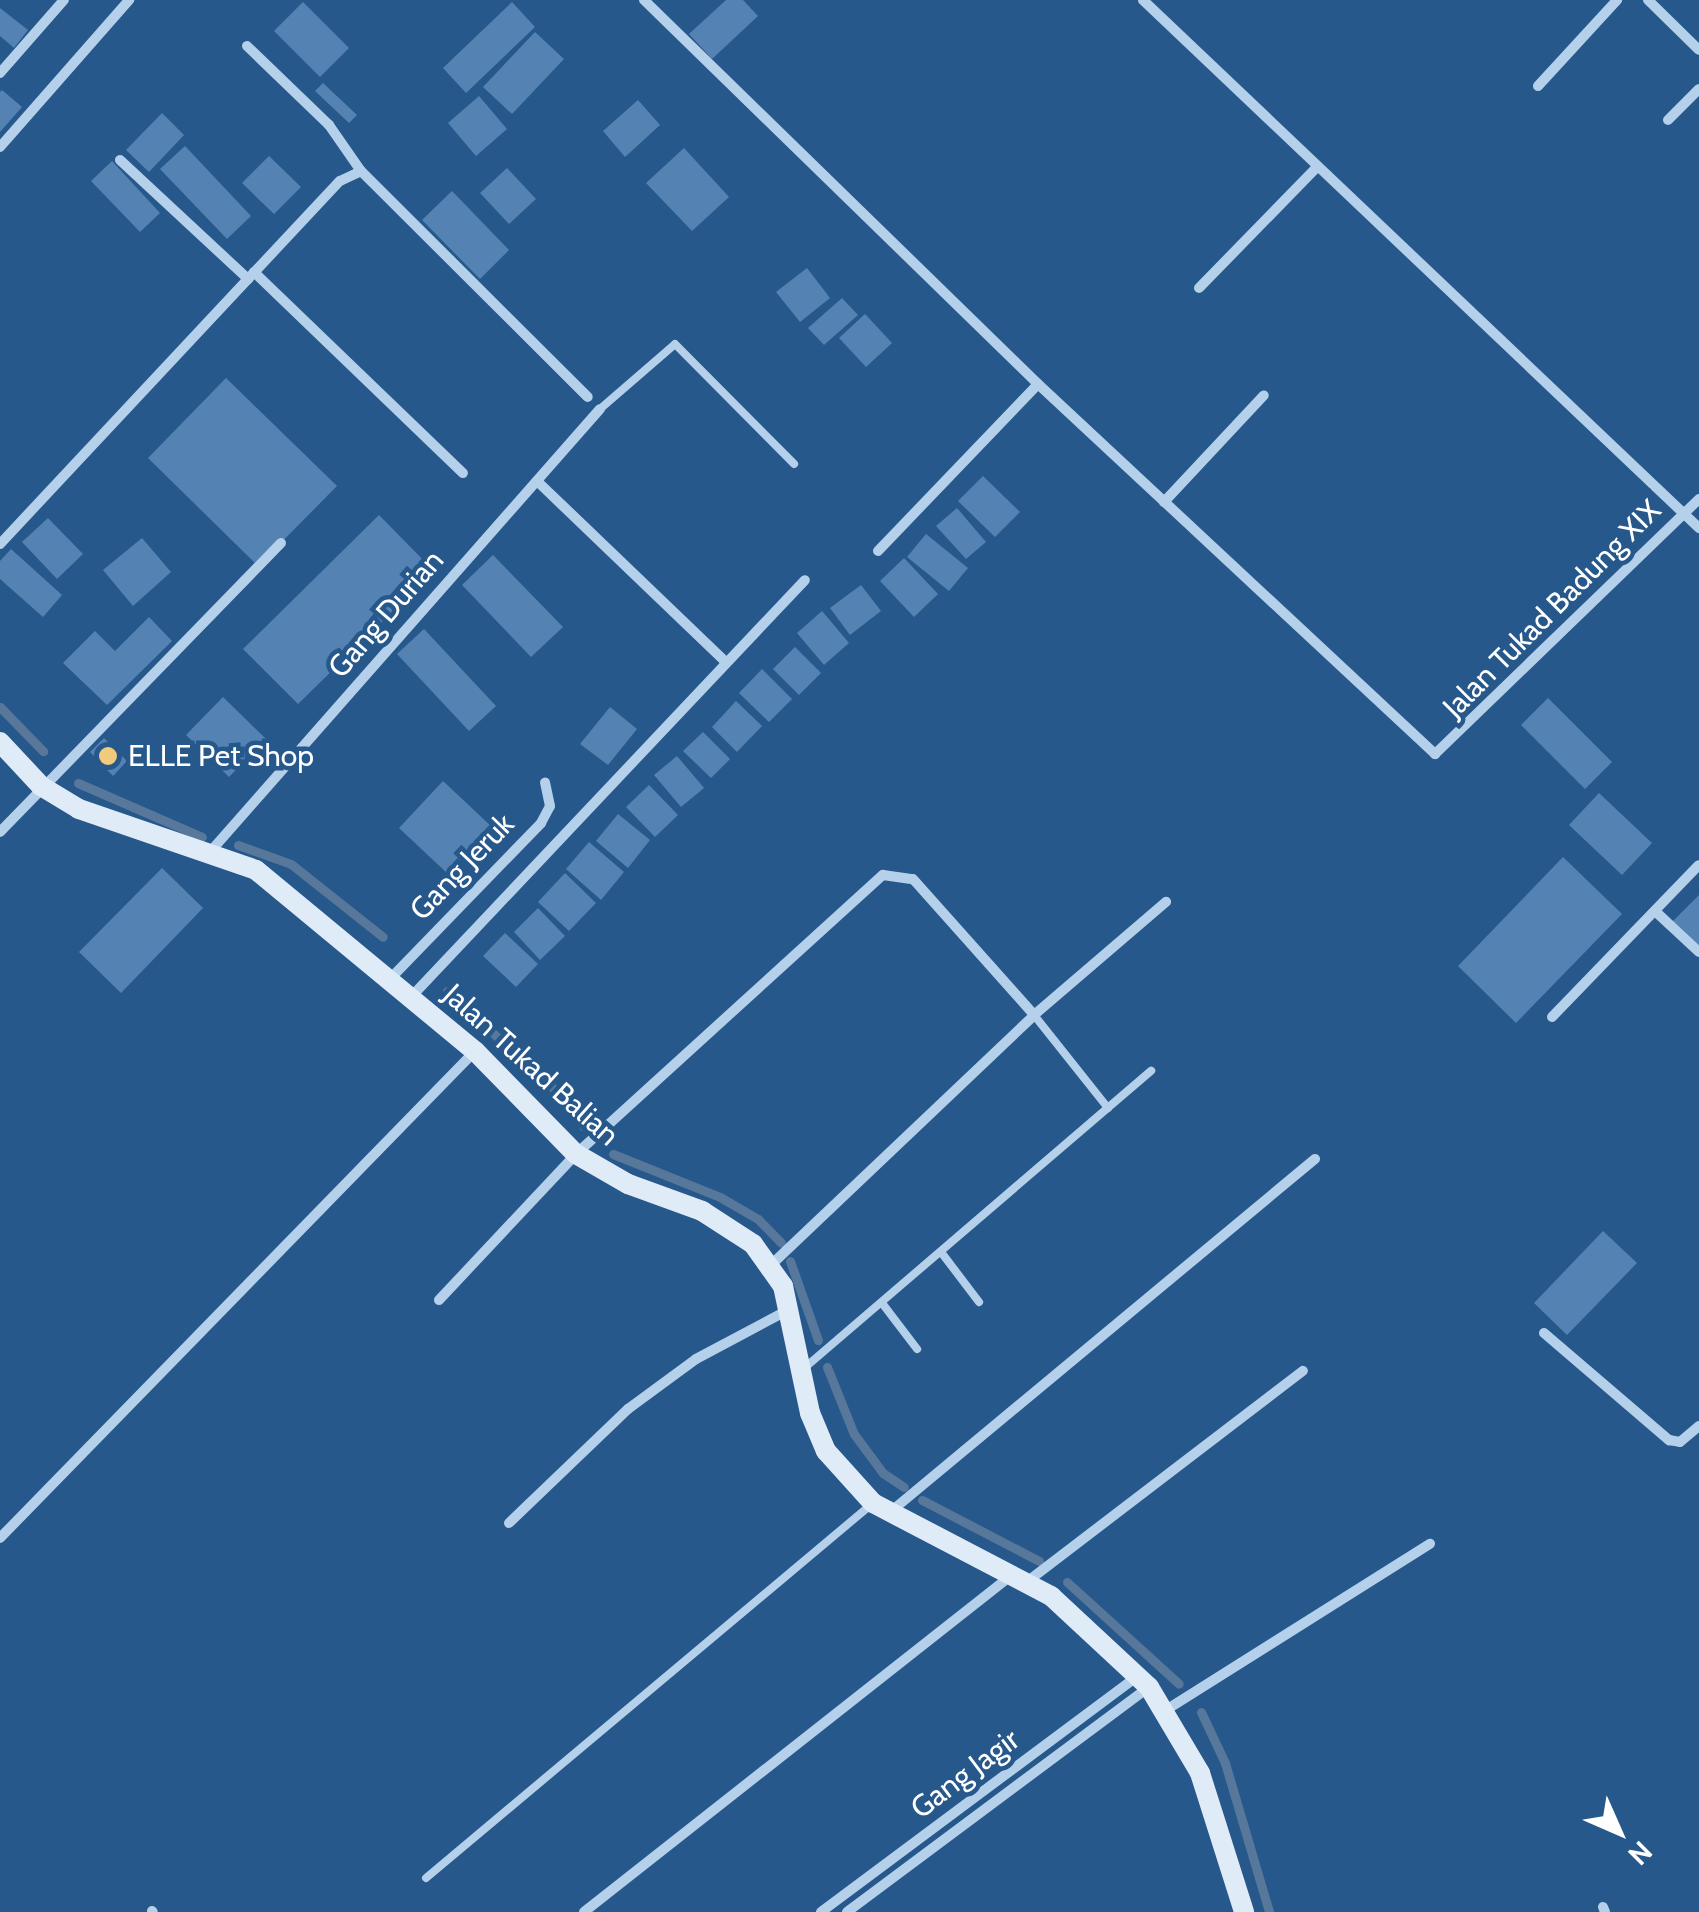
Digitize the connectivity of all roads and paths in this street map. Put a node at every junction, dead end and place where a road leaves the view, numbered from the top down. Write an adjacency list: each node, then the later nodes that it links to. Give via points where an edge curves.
1 (64, 0): 9 (street)
2 (129, 0): 13 (street)
3 (644, 0): 19 (street)
4 (1143, 0): 15 (street)
5 (1618, 0): 10 (street)
6 (1648, 0): 8 (street)
7 (247, 46): 16 (street, via 329,125)
8 (1699, 50)
9 (0, 73)
10 (1538, 86)
11 (1699, 89): 12 (street)
12 (1668, 120)
13 (0, 147)
14 (120, 160): 17 (street)
15 (1318, 166): 18 (street); 28 (street)
16 (361, 171): 17 (street, via 340,181); 20 (street)
17 (251, 275): 24 (street); 31 (street)
18 (1198, 288)
19 (1038, 384): 27 (street); 32 (street)
20 (588, 396)
21 (1264, 396): 27 (street)
22 (600, 409): 23 (lane, via 674,344); 25 (street, Gang Durian)
23 (794, 464)
24 (463, 473)
25 (537, 481): 34 (street); 39 (street, Gang Durian)
26 (1699, 498): 28 (street, Jalan Tukad Badung XIX)
27 (1164, 502): 28 (street, Jalan Tukad Badung XIX, via 1438,754)
28 (1684, 514): 29 (street)
29 (1699, 528)
30 (281, 543): 37 (street)
31 (0, 544)
32 (878, 551)
33 (805, 580): 34 (street)
34 (726, 662): 45 (street)
35 (0, 742): 37 (street, Jalan Tukad Balian)
36 (546, 783): 44 (street, Gang Jeruk, via 550,806 540,823)
37 (41, 786): 38 (street); 39 (street, Jalan Tukad Balian, via 79,809)
38 (0, 832)
39 (210, 852): 44 (street, Jalan Tukad Balian, via 256,870)
40 (1699, 865): 42 (street)
41 (1166, 902): 46 (street)
42 (1655, 910): 43 (street); 47 (street)
43 (1699, 952)
44 (390, 978): 45 (street, Jalan Tukad Balian)
45 (412, 996): 48 (street, Jalan Tukad Balian)
46 (1034, 1015): 50 (lane); 51 (street, via 913,879 891,872 822,925); 54 (street)
47 (1552, 1017)
48 (475, 1051): 51 (street, Jalan Tukad Balian); 66 (street)
49 (1152, 1071): 50 (lane)
50 (1108, 1108): 53 (lane)
51 (576, 1154): 54 (street, Jalan Tukad Balian, via 628,1184 702,1211); 55 (street)
52 (1315, 1159): 64 (street)
53 (941, 1252): 56 (lane); 57 (lane)
54 (772, 1264): 58 (street)
55 (440, 1300)
56 (978, 1302)
57 (882, 1304): 60 (lane); 61 (lane)
58 (789, 1309): 61 (street); 65 (street, via 696,1359 628,1409)
59 (1544, 1333): 63 (street, via 1669,1440 1680,1442)
60 (917, 1350)
61 (802, 1370): 64 (street, via 826,1451)
62 (1303, 1371): 68 (street)
63 (1699, 1426)
64 (881, 1508): 68 (street); 71 (lane)
65 (509, 1523)
66 (0, 1538)
67 (1430, 1544): 70 (street)
68 (1021, 1577): 69 (street); 72 (street)
69 (1144, 1681): 70 (street); 73 (street, Gang Jagir); 74 (street, Gang Jagir)
70 (1166, 1710): 75 (street, via 1217,1815)
71 (426, 1878)
72 (584, 1912)
73 (821, 1912)
74 (847, 1912)
75 (1244, 1912)

